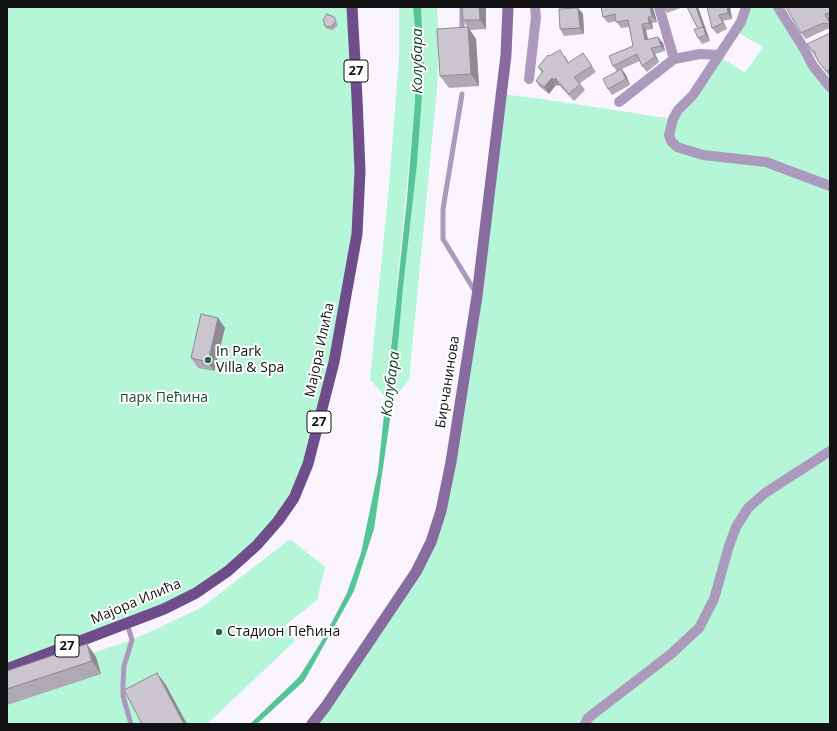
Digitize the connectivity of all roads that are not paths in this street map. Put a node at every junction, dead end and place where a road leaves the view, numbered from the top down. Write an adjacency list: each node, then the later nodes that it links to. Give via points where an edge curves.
1 (352, 7): 18 (main road, Мајора Илића / 27, via 360,171 357,234 335,362 308,464 294,498 268,533 244,558 196,593)
2 (462, 7): 8 (lane)
3 (508, 7): 16 (main road, Бирчанинова, via 506,55)
4 (535, 7): 11 (street)
5 (659, 7): 10 (street)
6 (746, 7): 9 (street, via 741,22)
7 (778, 7): 12 (street, via 807,45 813,66)
8 (462, 30)
9 (718, 55): 10 (street, via 700,54); 15 (street, via 693,95 673,119 669,135 677,147 703,155 766,162)
10 (674, 60): 14 (street)
11 (528, 79)
12 (830, 87)
13 (462, 94): 16 (lane, via 443,209 443,239)
14 (619, 102)
15 (830, 186)
16 (477, 296): 21 (main road, Бирчанинова, via 451,462 441,511 431,542 416,572)
17 (830, 451): 22 (street, via 765,493 748,508 729,546 714,599 699,628 671,654 588,718)
18 (127, 623): 19 (main road, Мајора Илића / 27); 20 (lane, via 132,640 124,666 123,696)
19 (7, 669)
20 (132, 724)
21 (312, 724)
22 (585, 724)

